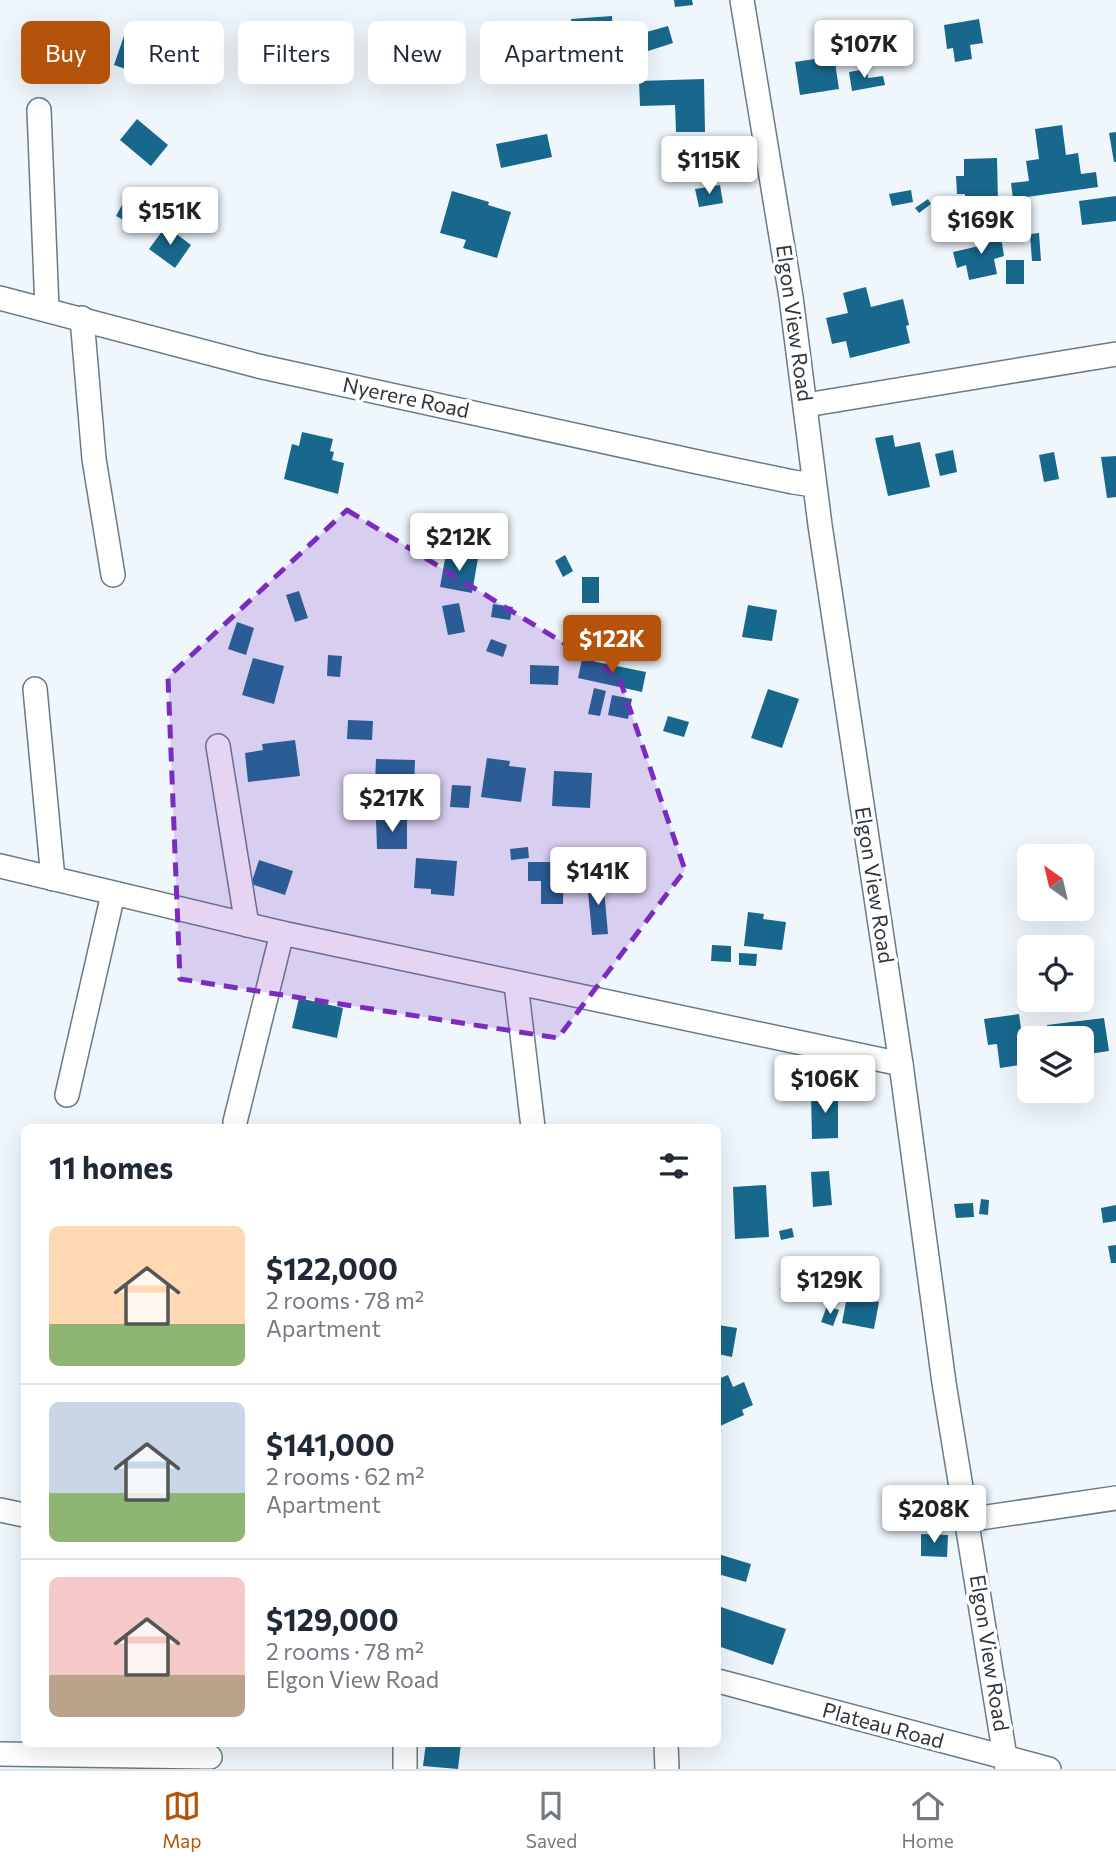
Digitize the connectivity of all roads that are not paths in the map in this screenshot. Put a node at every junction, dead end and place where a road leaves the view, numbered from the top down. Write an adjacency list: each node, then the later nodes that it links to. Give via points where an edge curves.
1 (742, 0): 7 (street, Elgon View Road)
2 (39, 110): 4 (street)
3 (0, 298): 4 (street, Nyerere Road)
4 (47, 309): 5 (street, Nyerere Road)
5 (82, 318): 8 (street, Nyerere Road, via 258,366); 9 (street, via 94,459)
6 (1116, 355): 7 (street)
7 (806, 405): 8 (street, Elgon View Road)
8 (814, 485): 18 (street, Elgon View Road)
9 (113, 576)
10 (35, 689): 13 (street)
11 (218, 746): 15 (street)
12 (0, 866): 13 (street)
13 (53, 879): 14 (street)
14 (113, 894): 15 (street); 19 (street)
15 (247, 925): 16 (street)
16 (282, 933): 17 (street); 20 (street)
17 (516, 984): 18 (street); 21 (street)
18 (901, 1064): 25 (street, Elgon View Road)
19 (67, 1095)
20 (235, 1122)
21 (533, 1124)
22 (1116, 1498): 25 (street)
23 (0, 1510): 24 (street)
24 (21, 1514)
25 (967, 1520): 31 (street, Elgon View Road)
26 (721, 1682): 31 (street, Plateau Road)
27 (405, 1747): 32 (street)
28 (666, 1747): 33 (street)
29 (0, 1754): 30 (street)
30 (210, 1757)
31 (1006, 1764): 34 (street, Plateau Road)
32 (405, 1769)
33 (667, 1769)
34 (1049, 1769)

